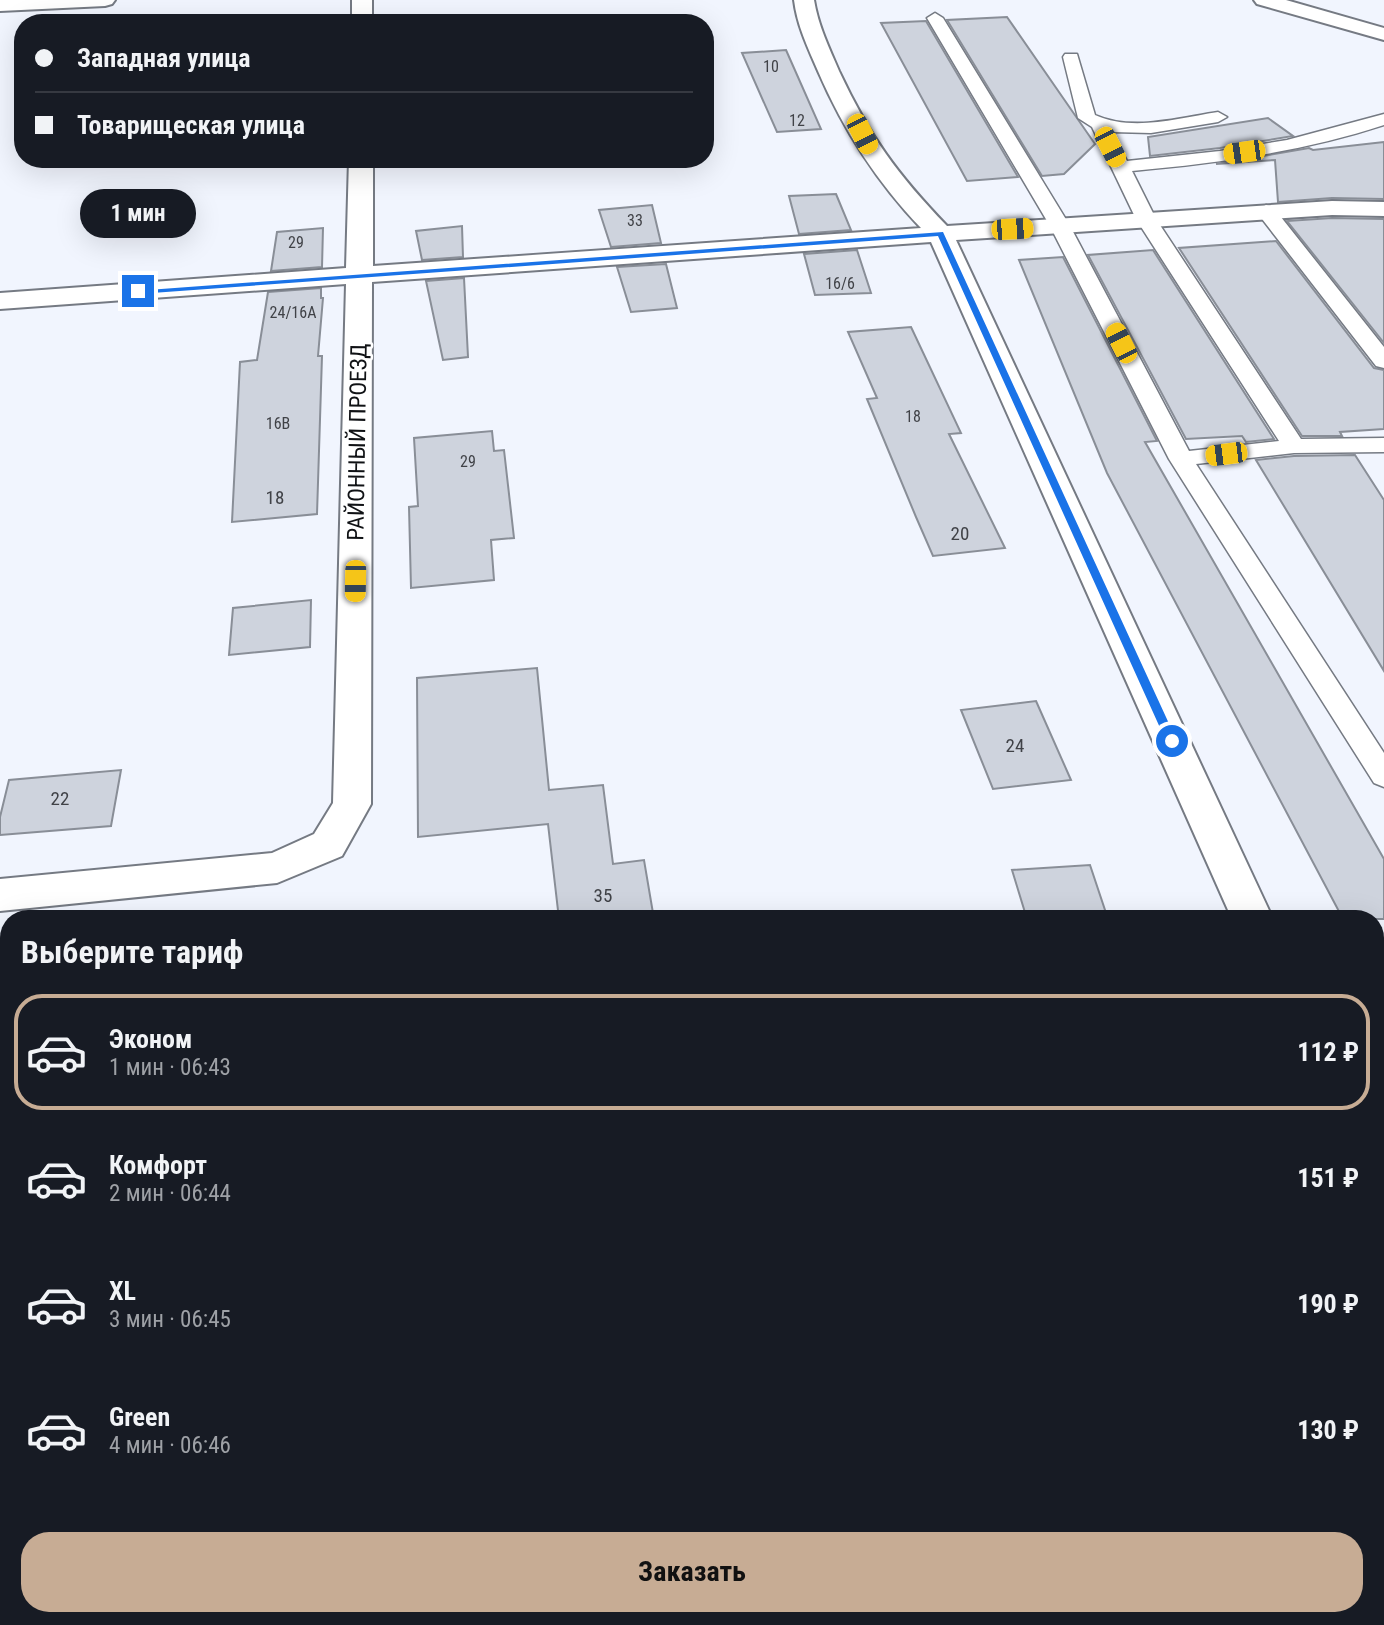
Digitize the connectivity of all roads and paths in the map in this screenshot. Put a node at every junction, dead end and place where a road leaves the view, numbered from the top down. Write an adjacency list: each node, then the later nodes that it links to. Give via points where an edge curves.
1 (105, 0): 4 (street)
2 (804, 0): 17 (street, via 818,49 873,156)
3 (1264, 0): 6 (street)
4 (0, 5)
5 (935, 18): 16 (lane)
6 (1384, 34)
7 (1071, 57): 10 (lane, via 1087,118)
8 (1218, 117): 10 (lane, via 1139,128)
9 (1384, 119): 11 (lane, via 1345,133 1271,148)
10 (1101, 127): 11 (lane)
11 (1120, 167): 15 (lane)
12 (361, 168): 18 (street, РАЙОННЫЙ ПРОЕЗД)
13 (1384, 209): 14 (street)
14 (1266, 211): 15 (street); 20 (lane)
15 (1146, 219): 16 (street); 22 (lane)
16 (1060, 226): 17 (street); 23 (lane)
17 (940, 233): 18 (street); 26 (street)
18 (360, 275): 19 (street); 25 (street, РАЙОННЫЙ ПРОЕЗД, via 352,804 328,845 277,868)
19 (0, 301)
20 (1384, 361)
21 (1384, 445): 22 (lane)
22 (1294, 446): 23 (lane)
23 (1181, 459): 24 (lane)
24 (1384, 776)
25 (0, 895)
26 (1249, 910)

